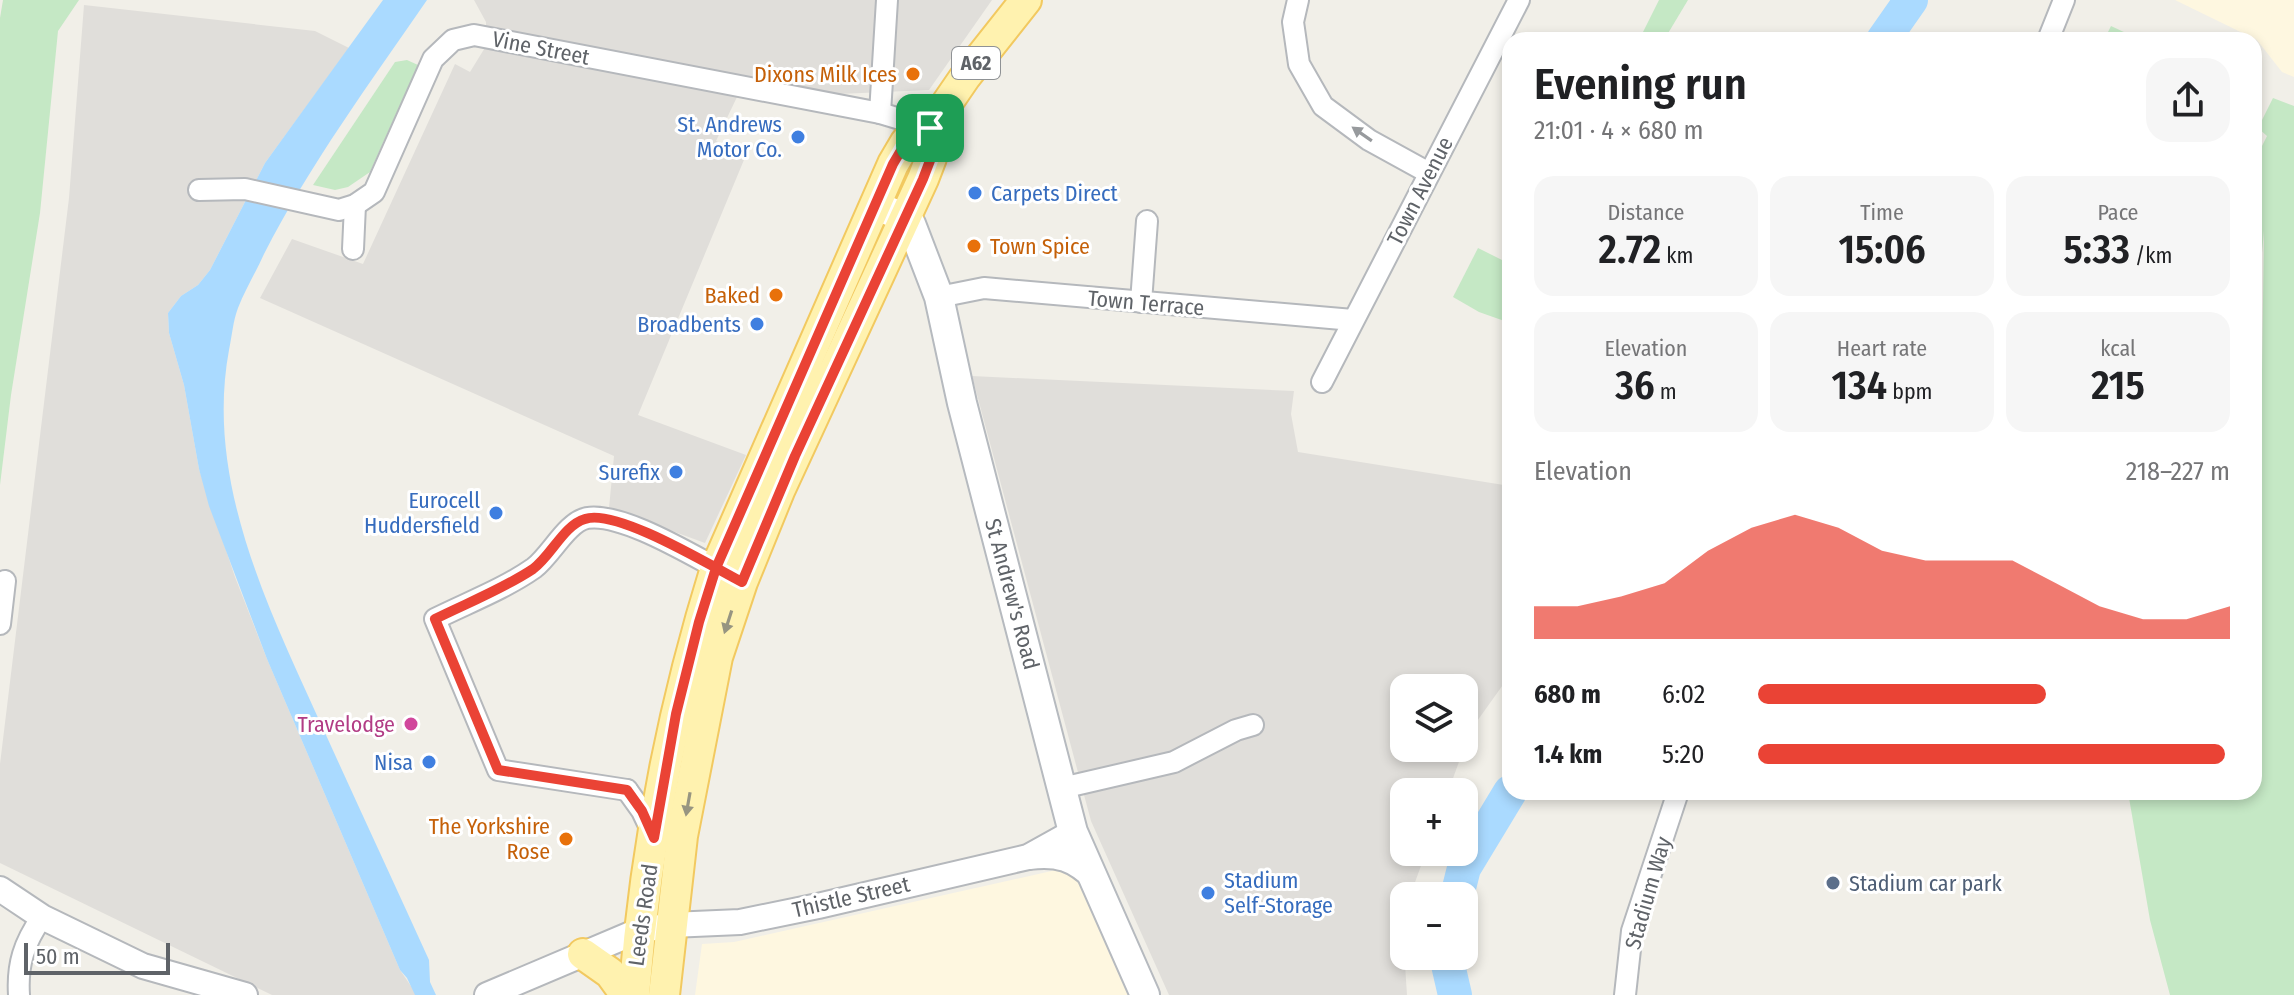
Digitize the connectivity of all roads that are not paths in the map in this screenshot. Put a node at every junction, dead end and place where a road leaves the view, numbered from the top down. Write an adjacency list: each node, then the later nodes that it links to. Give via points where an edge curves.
1 (887, 0): 9 (street)
2 (1026, 0): 10 (main road, Leeds Road / A62)
3 (1298, 0): 11 (street, one-way to 3, via 1369,140 1323,106 1299,64 1293,22)
4 (1519, 0): 6 (street, Town Avenue)
5 (2064, 0): 7 (street)
6 (1502, 32)
7 (2051, 32)
8 (1502, 33): 11 (street, Town Avenue)
9 (880, 113): 10 (street, Vine Street); 13 (street, Vine Street, via 474,35 453,40 433,59 374,192)
10 (930, 128): 14 (main road, Leeds Road / A62, via 906,142); 15 (main road, Leeds Road / A62, via 931,158)
11 (1429, 173): 20 (street, Town Avenue)
12 (199, 190): 13 (street, via 245,189 339,210)
13 (355, 205): 17 (street)
14 (876, 206): 15 (main road); 22 (main road, Leeds Road / A62)
15 (904, 217): 18 (main road, St Andrew's Road); 22 (main road, Leeds Road / A62, via 795,456)
16 (1147, 221): 19 (street)
17 (353, 249)
18 (939, 297): 19 (street, Town Terrace, via 984,288); 27 (main road, St Andrew's Road)
19 (1141, 302): 20 (street, Town Terrace)
20 (1353, 320): 21 (street, Town Avenue)
21 (1322, 382)
22 (729, 575): 26 (main road, Leeds Road / A62, via 699,622); 28 (street, via 644,532 585,518 533,568 435,619 498,770); 36 (main road, Leeds Road / A62, one-way to 36)
23 (5, 581): 24 (street)
24 (0, 624)
25 (1253, 725): 27 (street, via 1174,762)
26 (666, 768): 28 (street); 31 (main road, Leeds Road / A62)
27 (1062, 788): 30 (main road, St Andrew's Road)
28 (627, 790): 31 (street)
29 (1675, 800): 46 (street, Stadium Way, via 1632,931)
30 (1073, 832): 32 (street, Thistle Street); 33 (main road, St Andrew's Road)
31 (654, 838): 37 (main road, Leeds Road / A62)
32 (1028, 857): 33 (street, Thistle Street, via 1075,861); 36 (street, Thistle Street, via 740,922)
33 (1095, 879): 45 (main road, St Andrew's Road)
34 (0, 889): 35 (street)
35 (42, 917): 39 (street, via 26,940); 40 (street, via 143,966)
36 (671, 925): 37 (street, Thistle Street); 44 (main road, Leeds Road / A62)
37 (638, 931): 38 (street, Thistle Street); 43 (main road, Leeds Road / A62)
38 (583, 954): 41 (street, Thistle Street); 42 (main road, via 610,973)
39 (19, 995)
40 (245, 995)
41 (487, 995)
42 (626, 995)
43 (634, 995)
44 (664, 995)
45 (1145, 995)
46 (1625, 995)

